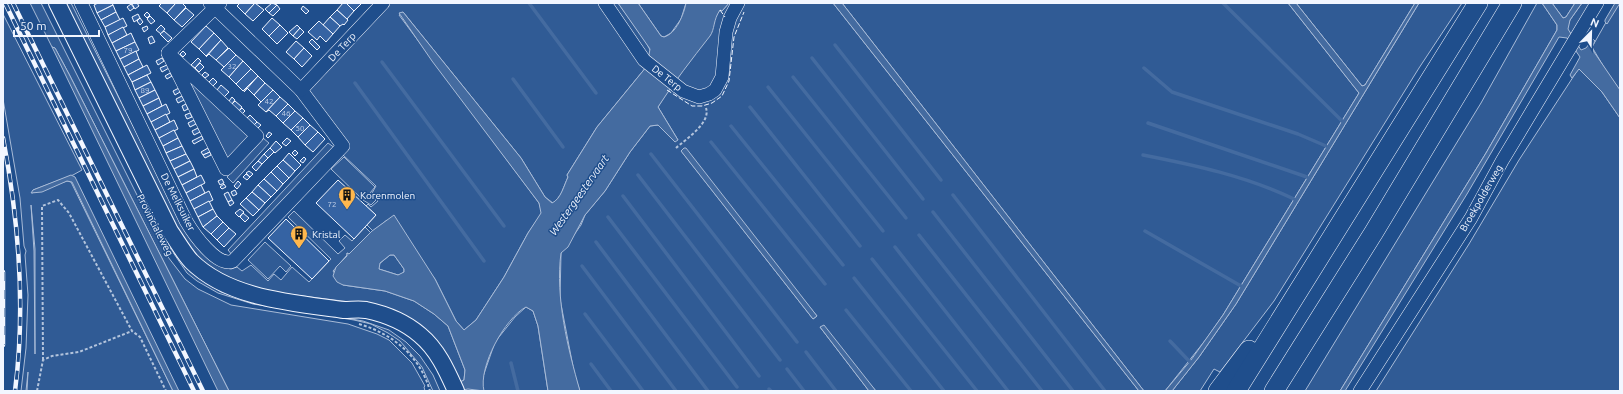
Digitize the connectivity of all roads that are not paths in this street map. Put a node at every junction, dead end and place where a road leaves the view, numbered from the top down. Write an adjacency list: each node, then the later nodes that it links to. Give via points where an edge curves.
1 (57, 3): 13 (main road, Provincialeweg, via 170,231 191,260 219,282 241,291 386,315 410,328 429,344 441,360)
2 (81, 3): 11 (street, De Melksuiker, via 186,221 212,254 224,262 233,261 343,146)
3 (383, 3): 11 (street, De Terp)
4 (605, 3): 5 (street, De Terp, via 644,60 683,91 699,97 715,90 722,77 726,32)
5 (738, 3)
6 (1478, 3): 12 (highway)
7 (1597, 3): 18 (street, Broekpolderweg, via 1471,218)
8 (215, 4): 10 (street); 11 (street)
9 (1511, 5): 17 (highway, via 1374,232)
10 (168, 53): 10 (street, via 257,136 226,169 175,67)
11 (301, 90)
12 (1289, 308): 15 (highway, via 1246,354); 16 (highway)
13 (439, 386): 14 (main road, Provincialeweg)
14 (456, 391)
15 (1218, 391)
16 (1236, 391)
17 (1274, 391)
18 (1360, 391)

